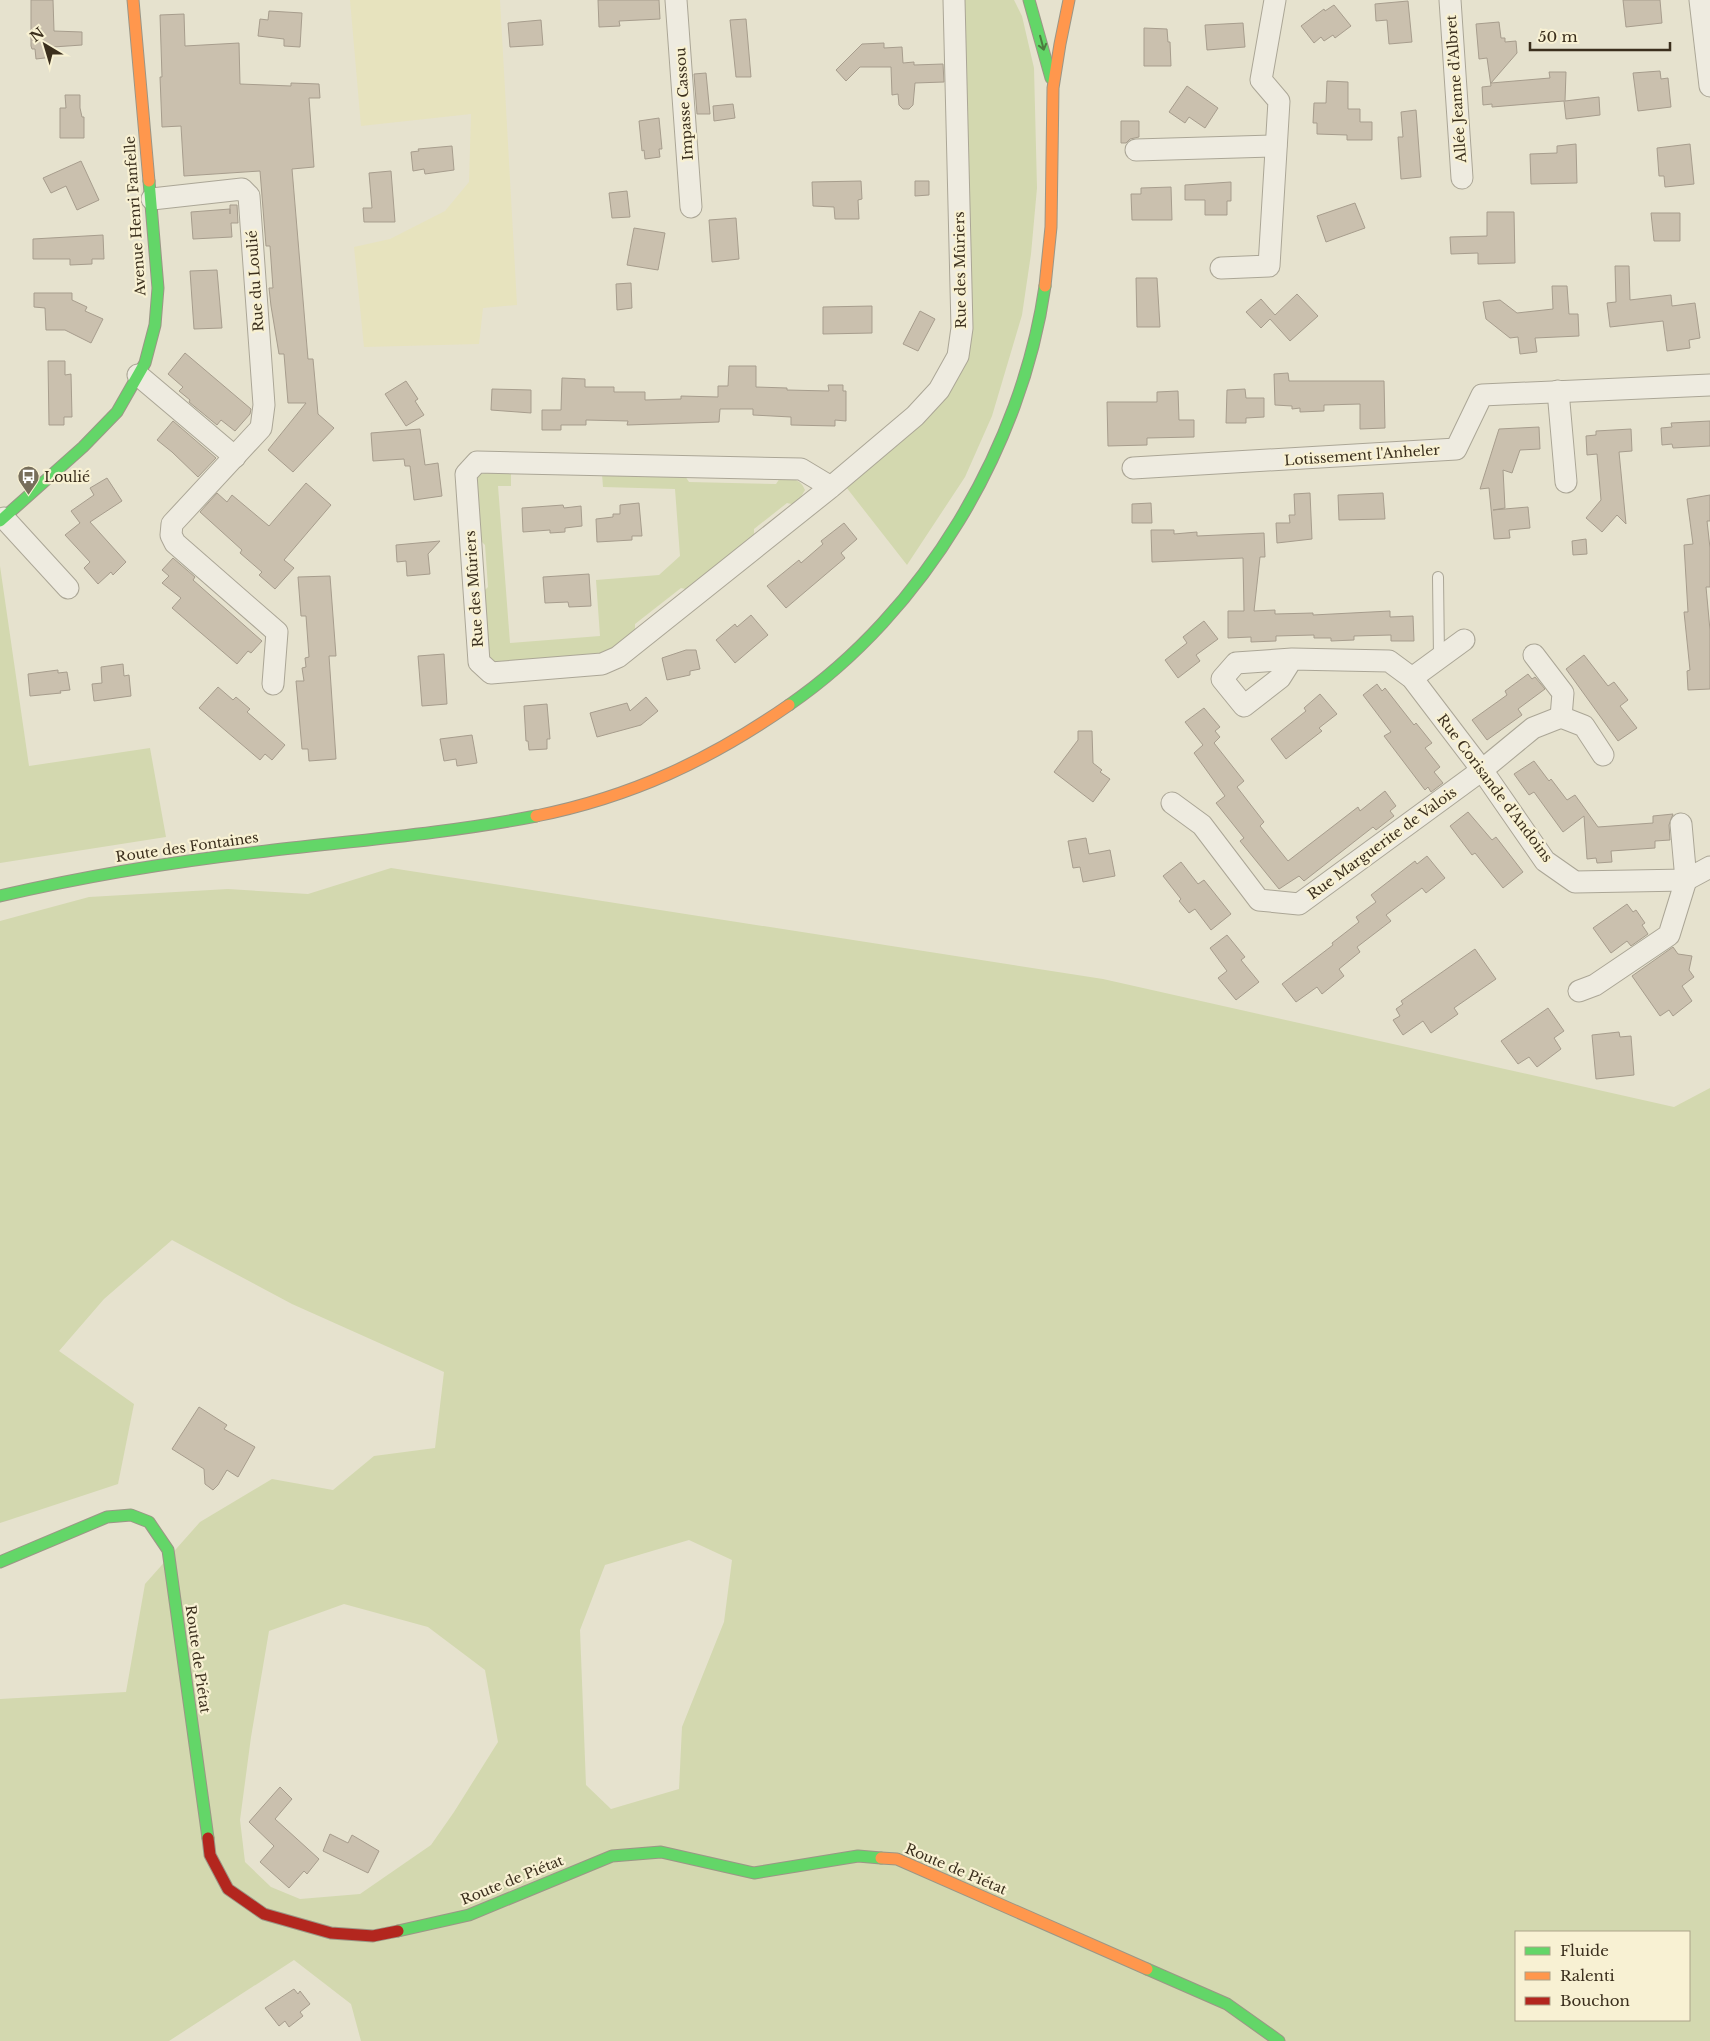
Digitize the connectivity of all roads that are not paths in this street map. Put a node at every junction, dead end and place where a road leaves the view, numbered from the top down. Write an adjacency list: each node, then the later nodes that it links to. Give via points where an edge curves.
1 (133, 0): 14 (street, Avenue Henri Fanfelle)
2 (676, 0): 15 (street, Impasse Cassou)
3 (954, 0): 23 (street, Rue des Mûriers, via 962,328 958,356 939,390 915,416)
4 (1030, 0): 10 (street, one-way to 10)
5 (1069, 0): 10 (street)
6 (1275, 0): 11 (street, via 1262,80 1279,101)
7 (1450, 0): 13 (street, Allée Jeanne d'Albret)
8 (1700, 0): 9 (street)
9 (1710, 86)
10 (1053, 87): 40 (street, Route des Fontaines, via 1052,193 1040,318 1022,383 999,443 966,510 931,563 865,642 825,678 774,716 686,766 635,788 579,806 509,821 125,869)
11 (1276, 146): 12 (street); 16 (street, via 1269,266)
12 (1136, 150)
13 (1462, 178)
14 (152, 199): 17 (street, Avenue Henri Fanfelle, via 158,288 155,325 145,363); 20 (street, Rue du Loulié, via 242,189 249,196 264,405 260,428)
15 (691, 207)
16 (1221, 268)
17 (138, 375): 20 (street); 24 (street, Avenue Henri Fanfelle, via 117,412)
18 (1710, 385): 19 (street, Lotissement l'Anheler)
19 (1558, 391): 21 (street, Lotissement l'Anheler, via 1482,395 1456,449); 22 (street)
20 (234, 457): 32 (street, Rue du Loulié, via 172,524 172,535 175,542 277,632)
21 (1133, 468)
22 (1566, 482)
23 (830, 487): 23 (street, Rue des Mûriers, via 618,656 602,664 491,673 479,662 466,474 477,462 801,469)
24 (2, 520): 26 (street)
25 (1438, 576): 29 (lane)
26 (68, 588)
27 (1464, 640): 29 (street)
28 (1534, 655): 33 (street, via 1563,693)
29 (1439, 658): 31 (street)
30 (1292, 659): 31 (street, Rue Corisande d'Andoins, via 1389,661)
31 (1412, 678): 35 (street, Rue Corisande d'Andoins)
32 (273, 684)
33 (1561, 717): 34 (street, via 1584,726); 35 (street, Rue Marguerite de Valois, via 1534,728)
34 (1603, 755)
35 (1482, 770): 36 (street, Rue Marguerite de Valois, via 1299,904 1260,900 1202,825); 39 (street, Rue Corisande d'Andoins, via 1546,861 1574,882)
36 (1172, 803)
37 (1682, 824): 39 (street)
38 (1710, 866): 39 (street, Rue Corisande d'Andoins)
39 (1686, 880): 41 (street, via 1669,935 1595,985)
40 (0, 896)
41 (1579, 991)
42 (0, 1562): 43 (street, Route de Piétat, via 107,1517 131,1515 149,1522 168,1550 210,1855 228,1889 264,1914 331,1933 373,1936 469,1915 612,1856 661,1852 754,1873 858,1856 897,1859 1227,2004)
43 (1278, 2041)

